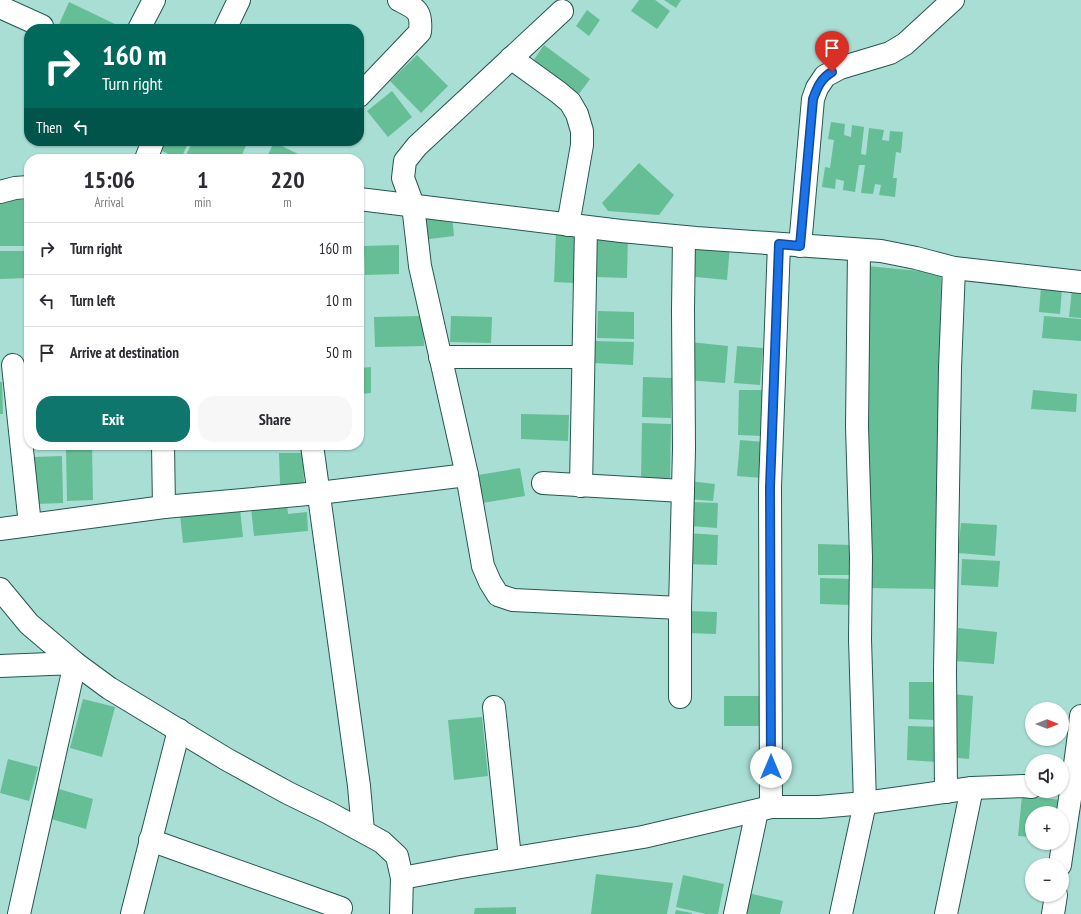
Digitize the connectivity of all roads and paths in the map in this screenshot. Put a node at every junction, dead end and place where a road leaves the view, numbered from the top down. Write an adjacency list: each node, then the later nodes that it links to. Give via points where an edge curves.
1 (154, 0): 8 (street)
2 (239, 0): 9 (street)
3 (401, 0): 11 (street, via 417,10 421,20 420,32)
4 (953, 0): 18 (street, via 905,44 890,53 840,68 825,76 813,99)
5 (0, 7): 7 (street)
6 (562, 11): 10 (street)
7 (38, 24)
8 (142, 24)
9 (227, 24)
10 (511, 58): 15 (street, via 417,146 405,161 403,178); 16 (street, via 570,102 578,114 582,145)
11 (364, 91)
12 (24, 187): 13 (street)
13 (0, 192)
14 (364, 200): 15 (street)
15 (413, 205): 16 (street); 22 (street, via 420,266)
16 (577, 226): 17 (street); 23 (street)
17 (684, 237): 18 (street); 30 (street)
18 (789, 245): 19 (street); 48 (street, via 770,487)
19 (860, 250): 20 (street, via 910,256); 47 (street, via 857,427)
20 (954, 268): 21 (street); 45 (street, via 950,368)
21 (1081, 282)
22 (440, 357): 23 (street); 27 (street)
23 (583, 357): 29 (street)
24 (14, 364): 33 (street)
25 (162, 450): 32 (street)
26 (313, 450): 31 (street)
27 (467, 475): 31 (street); 36 (street, via 484,566 498,595 514,600)
28 (543, 483): 29 (street)
29 (581, 486): 30 (street)
30 (683, 491): 36 (street)
31 (319, 494): 32 (street); 49 (street)
32 (164, 507): 33 (street)
33 (30, 525): 34 (street)
34 (0, 529)
35 (0, 589): 37 (street, via 29,624)
36 (680, 608): 39 (street)
37 (75, 663): 38 (street); 42 (street, via 109,688); 56 (street)
38 (0, 666)
39 (680, 697)
40 (494, 707): 51 (street)
41 (1081, 716): 46 (street)
42 (178, 730): 49 (street, via 288,793); 50 (street)
43 (1025, 786): 44 (street)
44 (972, 788): 45 (street); 61 (street)
45 (946, 792): 47 (street)
46 (1071, 792): 52 (street)
47 (865, 803): 48 (street); 60 (street)
48 (764, 809): 51 (street, via 643,837); 59 (street)
49 (363, 831): 53 (street, via 382,842 396,856)
50 (150, 840): 55 (street); 57 (street)
51 (510, 858): 53 (street)
52 (1061, 858)
53 (402, 878): 58 (street)
54 (1055, 902): 62 (street)
55 (341, 908)
56 (19, 914)
57 (132, 914)
58 (401, 914)
59 (735, 914)
60 (841, 914)
61 (946, 914)
62 (1053, 914)

